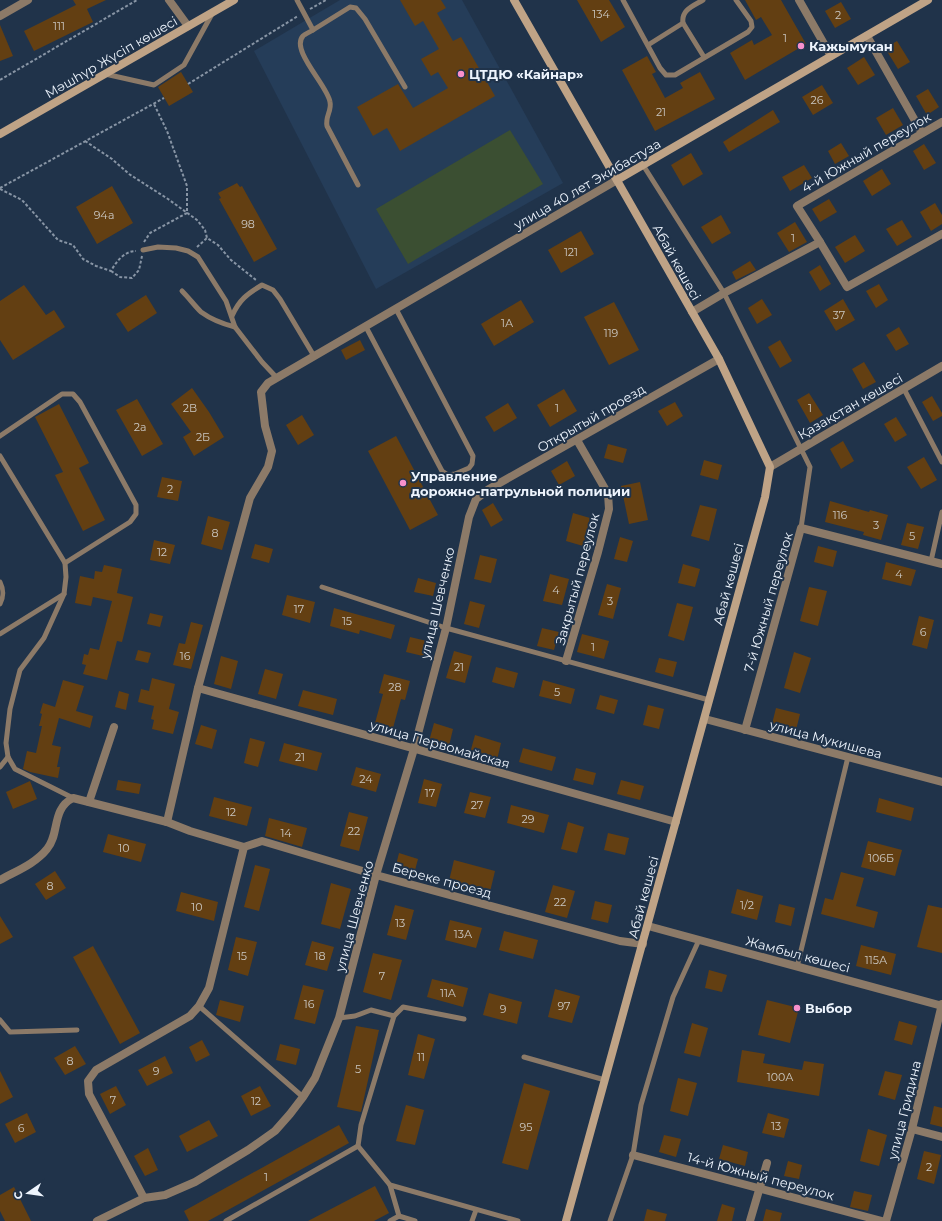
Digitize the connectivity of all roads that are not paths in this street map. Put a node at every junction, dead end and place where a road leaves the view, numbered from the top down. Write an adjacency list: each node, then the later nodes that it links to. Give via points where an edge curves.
1 (28, 0): 12 (street)
2 (169, 0): 14 (street)
3 (234, 0): 11 (street, Мәшһүр Жүсіп көшесі)
4 (297, 0): 15 (lane)
5 (514, 0): 26 (street, Абай көшесі)
6 (623, 0): 17 (lane)
7 (703, 0): 13 (lane, via 685,11)
8 (736, 0): 18 (lane, via 752,27 748,32)
9 (799, 0): 19 (street)
10 (928, 0): 16 (street, улица 40 лет Экибастуза)
11 (214, 12): 14 (street, Мәшһүр Жүсіп көшесі); 20 (lane, via 184,65 154,85)
12 (0, 16)
13 (683, 23): 17 (lane); 18 (lane)
14 (188, 26): 20 (street, Мәшһүр Жүсіп көшесі)
15 (313, 30): 21 (lane, via 350,7 356,8); 27 (lane, via 303,36 300,43 301,51 330,101 327,126)
16 (867, 36): 19 (street, улица 40 лет Экибастуза); 23 (street)
17 (648, 45): 18 (lane, via 666,75 675,75)
18 (704, 56)
19 (831, 56): 25 (street, улица 40 лет Экибастуза)
20 (105, 74): 24 (street, Мәшһүр Жүсіп көшесі)
21 (405, 87)
22 (942, 122): 23 (street, 4-й Южный переулок)
23 (922, 133): 29 (street, 4-й Южный переулок, via 797,206)
24 (0, 134)
25 (643, 165): 26 (street, улица 40 лет Экибастуза); 32 (lane)
26 (617, 180): 33 (street, улица 40 лет Экибастуза); 34 (street, Абай көшесі)
27 (358, 185)
28 (942, 234): 29 (street, 4-й Южный переулок, via 847,287)
29 (820, 242): 32 (street)
30 (143, 250): 35 (lane, via 158,247 176,248 198,257 226,301)
31 (182, 291): 36 (lane, via 201,311 217,322)
32 (724, 293): 34 (street); 45 (lane)
33 (396, 309): 37 (street, улица 40 лет Экибастуза); 37 (lane, via 473,456 469,468 448,475 442,471)
34 (692, 312): 39 (street, Абай көшесі)
35 (232, 316): 36 (lane); 38 (lane, via 247,294 262,285 273,290)
36 (236, 327): 41 (lane)
37 (366, 327): 38 (street, улица 40 лет Экибастуза)
38 (314, 356): 41 (street, улица 40 лет Экибастуза)
39 (719, 359): 44 (street, Открытый проезд); 48 (street, Абай көшесі)
40 (942, 366): 42 (street, Қазақстан көшесі)
41 (277, 378): 62 (street, улица 40 лет Экибастуза, via 268,383 262,392 272,451 268,467 250,498)
42 (904, 389): 45 (street, Қазақстан көшесі); 47 (lane)
43 (0, 436): 53 (lane, via 62,394 74,394 136,505 136,514 130,522)
44 (577, 440): 49 (street, Открытый проезд, via 489,489); 61 (street, Закрытый переулок, via 608,494 608,509)
45 (801, 449): 48 (street, Қазақстан көшесі); 51 (lane, via 810,467)
46 (0, 456): 53 (lane)
47 (942, 462)
48 (770, 467): 63 (street, Абай көшесі)
49 (476, 499): 59 (street, улица Шевченко, via 468,517)
50 (942, 512): 52 (lane)
51 (801, 528): 52 (street, 7-й Южный переулок); 66 (street, 7-й Южный переулок)
52 (931, 561): 54 (street, 7-й Южный переулок)
53 (65, 563): 57 (lane)
54 (942, 564)
55 (0, 582): 58 (lane, via 4,596)
56 (322, 587): 59 (lane)
57 (64, 594): 60 (lane); 68 (lane, via 44,638 20,670 10,709 6,743)
58 (0, 604)
59 (446, 628): 61 (lane); 67 (street, улица Шевченко)
60 (0, 634)
61 (566, 661): 63 (lane)
62 (198, 688): 67 (street, улица Первомайская); 74 (street)
63 (709, 700): 64 (street, Абай көшесі)
64 (705, 720): 66 (street, улица Мукишева); 75 (street, Абай көшесі)
65 (114, 727): 73 (street)
66 (745, 730): 69 (street, улица Мукишева)
67 (414, 749): 75 (street, улица Первомайская); 77 (street, улица Шевченко)
68 (8, 757): 70 (lane); 72 (lane, via 14,769)
69 (848, 757): 71 (street, улица Мукишева); 82 (lane)
70 (0, 767)
71 (942, 782)
72 (73, 798): 73 (street); 78 (street, via 61,808 48,848 38,859)
73 (89, 802): 74 (street)
74 (167, 822): 76 (street)
75 (676, 822): 79 (street, Абай көшесі)
76 (244, 847): 77 (street, Береке проезд, via 262,841); 84 (street, via 209,988)
77 (376, 875): 81 (street, Береке проезд, via 620,941); 86 (street, улица Шевченко)
78 (0, 880)
79 (648, 926): 80 (street, Жамбыл көшесі); 81 (street, Абай көшесі)
80 (699, 940): 82 (street, Жамбыл көшесі); 96 (lane, via 673,997 641,1105)
81 (643, 944): 91 (street, Абай көшесі)
82 (797, 967): 83 (street, Жамбыл көшесі)
83 (942, 1005): 93 (street, улица Гридина)
84 (200, 1006): 92 (lane); 100 (street, via 190,1016 96,1070 88,1081 89,1094)
85 (394, 1016): 86 (lane, via 371,1010); 87 (lane, via 403,1007); 95 (lane, via 361,1125)
86 (339, 1018): 92 (street, улица Шевченко, via 316,1078)
87 (464, 1019)
88 (0, 1020): 89 (lane, via 10,1032)
89 (77, 1030)
90 (524, 1057): 91 (lane)
91 (605, 1080): 109 (street, Абай көшесі)
92 (304, 1097): 100 (street, улица Шевченко, via 275,1131 248,1150 195,1182 165,1195)
93 (912, 1129): 94 (street); 113 (street, улица Гридина)
94 (942, 1137)
95 (358, 1146): 98 (lane); 104 (lane)
96 (633, 1155): 99 (street, 14-й Южный переулок); 110 (lane)
97 (767, 1163): 99 (street)
98 (390, 1185): 101 (lane); 102 (lane)
99 (759, 1188): 111 (street); 112 (street, 14-й Южный переулок)
100 (144, 1198): 103 (street, улица Шевченко)
101 (476, 1210): 107 (lane); 108 (lane)
102 (399, 1216): 105 (lane); 106 (lane)
103 (100, 1220)
104 (226, 1221)
105 (390, 1221)
106 (415, 1221)
107 (472, 1221)
108 (518, 1221)
109 (566, 1221)
110 (610, 1221)
111 (750, 1221)
112 (882, 1221)
113 (886, 1221)

